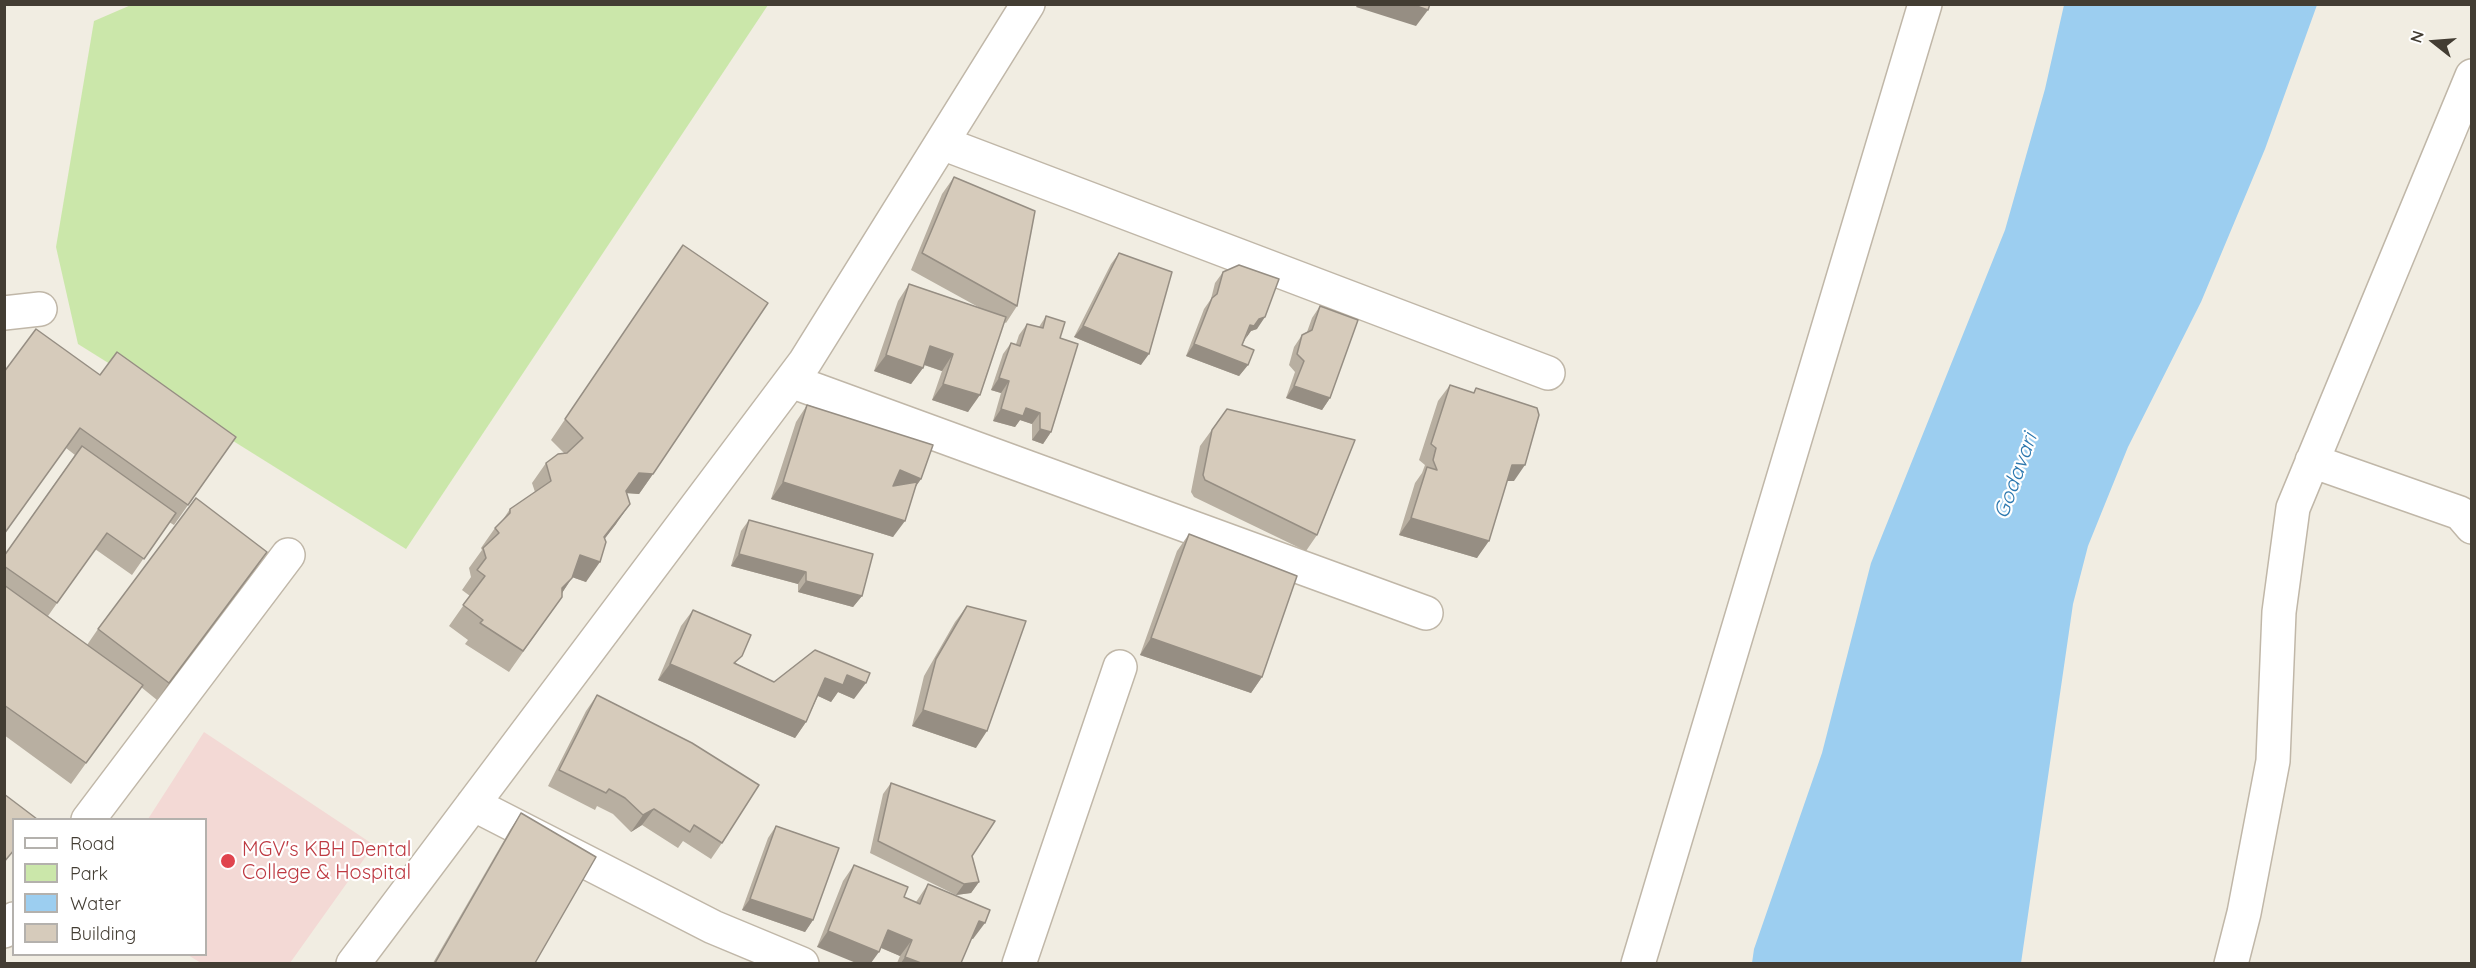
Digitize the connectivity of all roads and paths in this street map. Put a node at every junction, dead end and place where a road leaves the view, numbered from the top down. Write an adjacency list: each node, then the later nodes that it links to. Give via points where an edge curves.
1 (1028, 4): 4 (street)
2 (1925, 4): 19 (street)
3 (2472, 76): 9 (street)
4 (942, 143): 7 (street); 8 (street)
5 (40, 309): 6 (street)
6 (4, 313)
7 (1548, 373)
8 (791, 381): 12 (street); 14 (street)
9 (2312, 461): 10 (street, via 2460,513); 20 (street, via 2293,508 2278,612 2274,761)
10 (2472, 528)
11 (288, 555): 15 (street)
12 (1426, 613)
13 (1120, 667): 18 (street)
14 (472, 804): 16 (street); 17 (street, via 713,927)
15 (89, 818)
16 (353, 963)
17 (802, 963)
18 (1019, 963)
19 (1638, 963)
20 (2231, 963)

